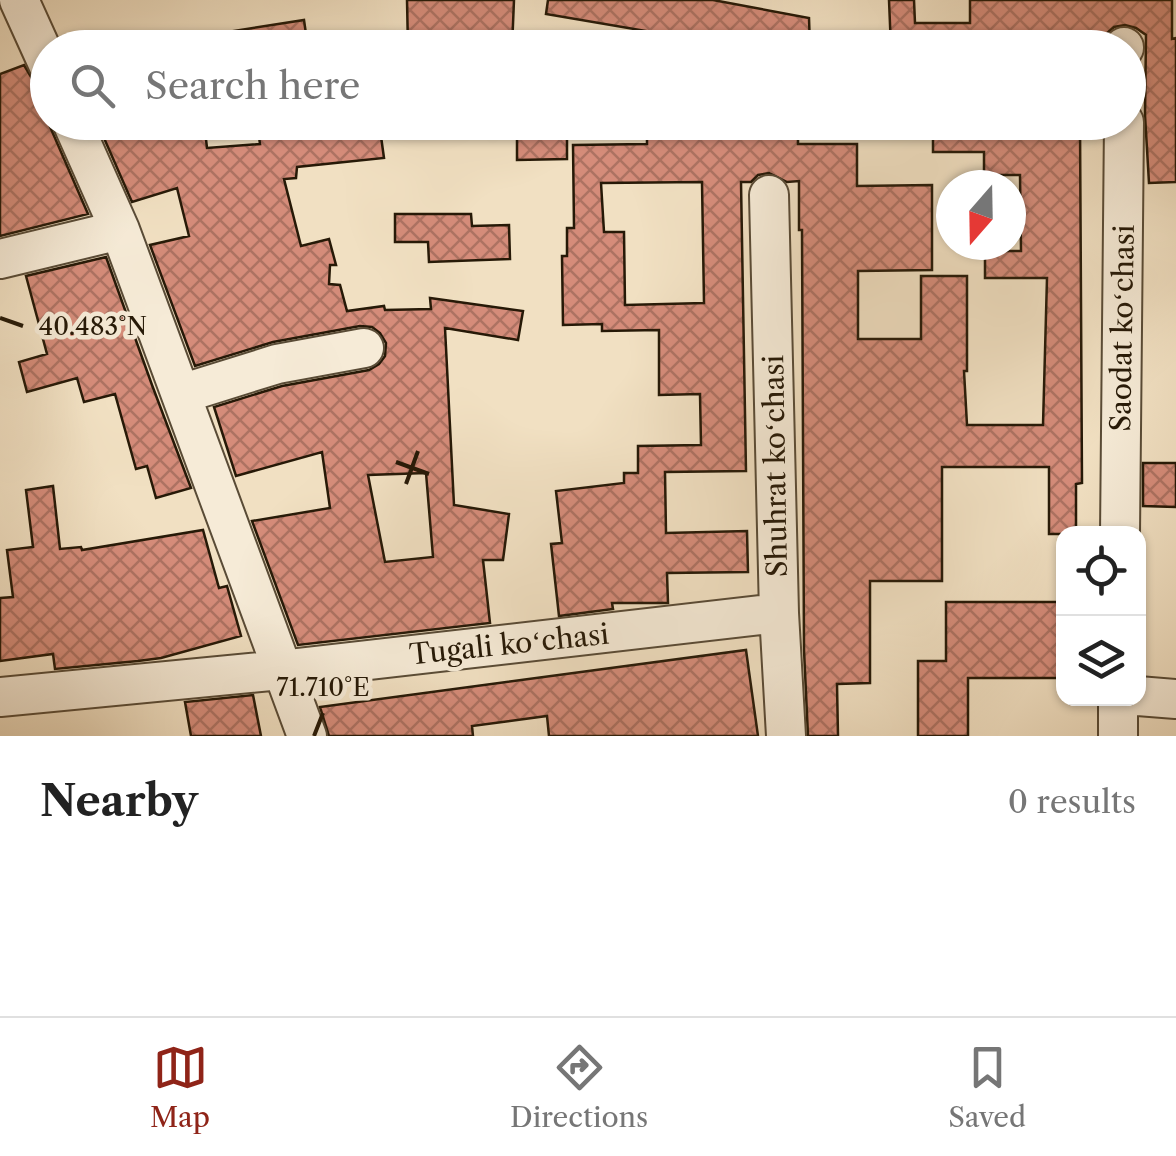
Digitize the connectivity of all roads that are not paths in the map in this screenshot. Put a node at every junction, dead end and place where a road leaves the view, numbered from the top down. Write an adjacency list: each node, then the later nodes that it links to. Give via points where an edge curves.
1 (18, 0): 2 (street)
2 (32, 30)
3 (80, 140): 6 (street)
4 (1124, 140): 10 (street, Saodat koʻchasi)
5 (769, 195): 11 (street, Shuhrat koʻchasi)
6 (120, 230): 7 (street); 9 (street)
7 (0, 259)
8 (364, 348): 9 (street, via 277,364)
9 (181, 394): 12 (street)
10 (1120, 526)
11 (779, 613): 12 (street, Tugali koʻchasi); 18 (street, Shuhrat koʻchasi)
12 (281, 670): 13 (street, Tugali koʻchasi); 17 (street)
13 (0, 697)
14 (1146, 697): 15 (street)
15 (1176, 699)
16 (1118, 706): 19 (street)
17 (307, 736)
18 (786, 736)
19 (1118, 736)

